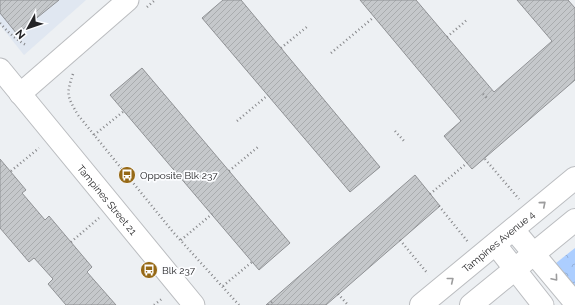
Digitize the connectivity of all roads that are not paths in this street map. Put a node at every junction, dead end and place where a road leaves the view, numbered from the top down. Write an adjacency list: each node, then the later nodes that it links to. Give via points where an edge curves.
1 (128, 0): 3 (street)
2 (0, 69): 3 (street, Tampines Street 21)
3 (20, 94): 11 (street, Tampines Street 21)
4 (575, 178): 6 (main road, Tampines Avenue 4, one-way to 4)
5 (575, 220): 8 (main road)
6 (513, 229): 7 (main road, Tampines Avenue 4); 8 (street)
7 (495, 244): 9 (street); 12 (main road, Tampines Avenue 4, one-way to 7)
8 (534, 254): 9 (main road); 10 (street, one-way to 10)
9 (514, 269): 13 (main road); 14 (street)
10 (575, 303)
11 (194, 305)
12 (421, 305)
13 (471, 305)
14 (544, 305)

